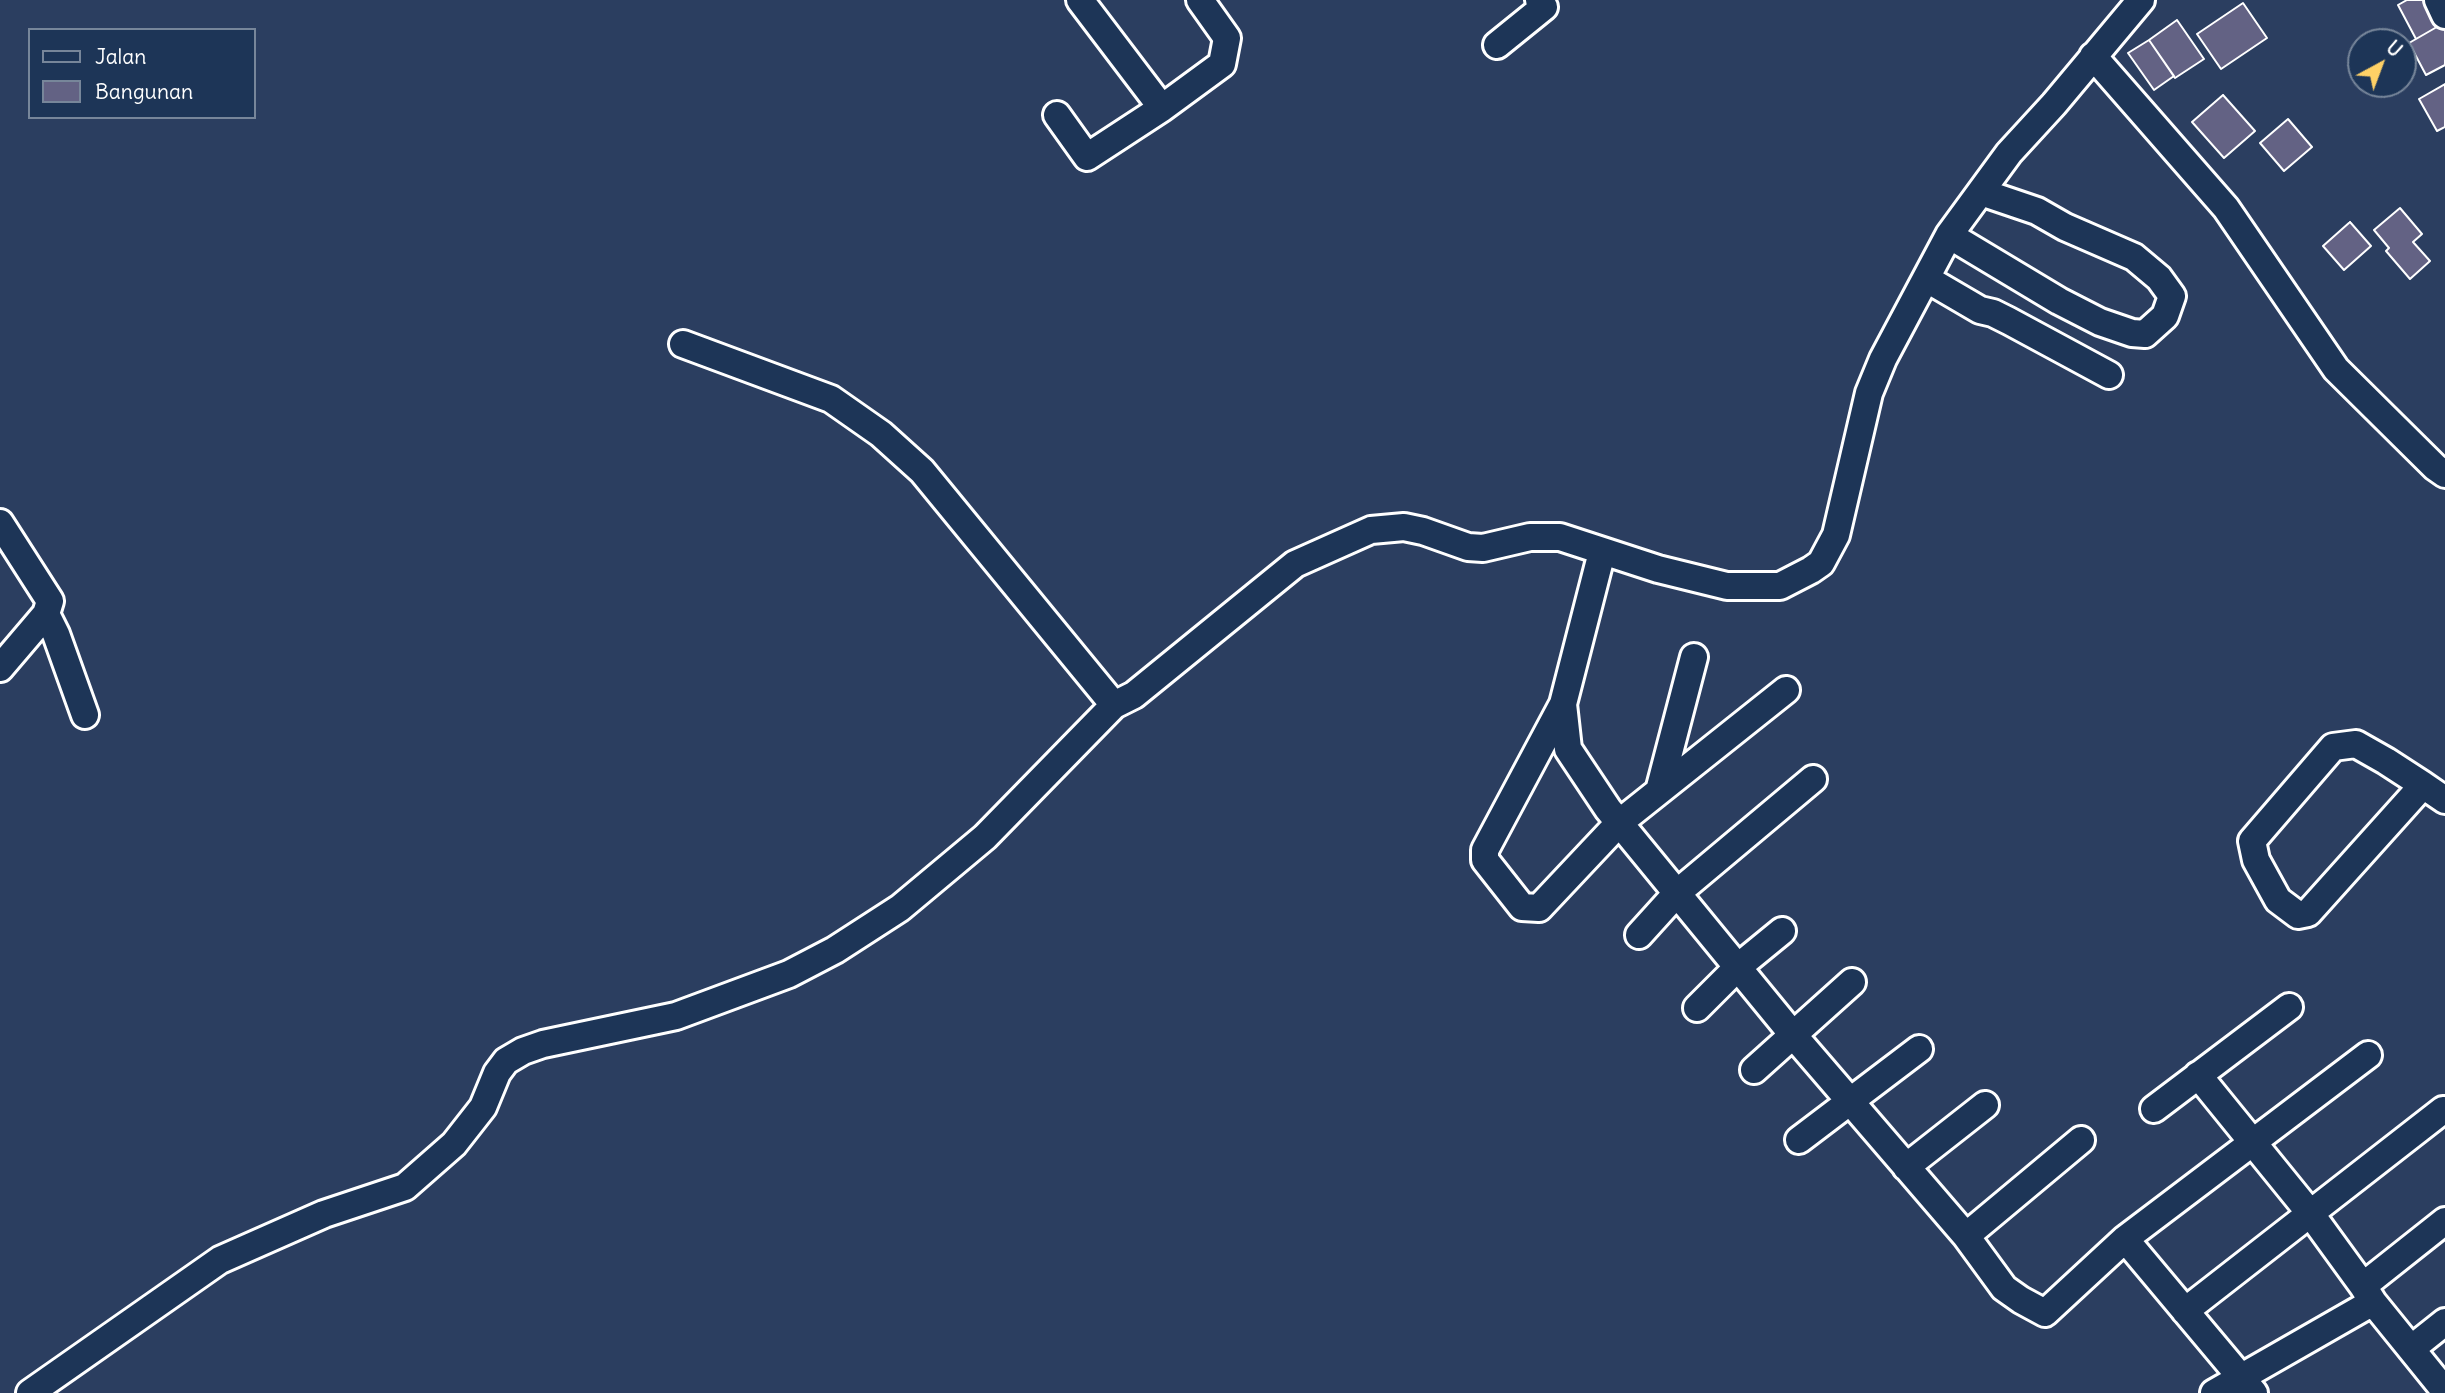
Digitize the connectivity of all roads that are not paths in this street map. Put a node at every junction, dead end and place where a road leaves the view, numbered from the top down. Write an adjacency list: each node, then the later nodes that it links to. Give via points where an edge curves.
1 (1080, 0): 9 (street)
2 (1539, 0): 7 (street, via 1544,7)
3 (2141, 0): 8 (street)
4 (2438, 0): 6 (street)
5 (1203, 1): 9 (street, via 1227,38 1222,64)
6 (2445, 15)
7 (1497, 45)
8 (2093, 56): 11 (street, via 2009,153); 16 (street, via 2226,208 2336,369)
9 (1162, 107): 10 (street, via 1087,157)
10 (1057, 115)
11 (1982, 192): 12 (street); 12 (street, via 2037,211 2134,257 2172,296 2165,316 2145,334 2100,322)
12 (1949, 236): 13 (street)
13 (1927, 279): 15 (street); 18 (street, via 1868,393 1836,535 1821,563 1780,586 1727,586)
14 (683, 344): 24 (street, via 831,399 881,434 922,471)
15 (2109, 375)
16 (2445, 474)
17 (0, 523): 19 (street, via 50,601)
18 (1602, 552): 23 (street); 24 (street, via 1560,537 1530,537 1483,548 1404,527 1371,530 1295,564 1134,695)
19 (46, 614): 21 (street); 25 (street)
20 (1694, 657): 28 (street)
21 (0, 668)
22 (1786, 690): 28 (street)
23 (1563, 704): 30 (street, via 1568,749); 30 (street, via 1485,850 1485,860 1522,907 1539,908)
24 (1114, 705): 61 (street, via 985,837 900,908 835,950 789,975 676,1016 523,1051 497,1073 482,1107 454,1144 405,1187 324,1214 220,1260)
25 (85, 715)
26 (1813, 779): 31 (street)
27 (2423, 785): 27 (street, via 2356,744 2333,747 2252,841 2256,860 2278,900 2298,915 2308,913); 29 (street)
28 (1660, 791): 30 (street)
29 (2445, 800)
30 (1619, 823): 31 (street)
31 (1677, 893): 33 (street); 34 (street)
32 (1782, 931): 34 (street)
33 (1639, 935)
34 (1738, 967): 37 (street); 38 (street)
35 (1852, 982): 38 (street)
36 (2289, 1006): 42 (street)
37 (1697, 1008)
38 (1794, 1036): 41 (street); 43 (street)
39 (1919, 1049): 43 (street)
40 (2368, 1055): 49 (street)
41 (1754, 1070)
42 (2198, 1075): 45 (street); 49 (street)
43 (1849, 1102): 47 (street); 50 (street)
44 (1985, 1105): 50 (street)
45 (2154, 1109)
46 (2443, 1110): 51 (street)
47 (1799, 1140)
48 (2081, 1140): 53 (street)
49 (2251, 1143): 51 (street); 54 (street)
50 (1906, 1167): 53 (street)
51 (2310, 1213): 55 (street); 56 (street)
52 (2445, 1221): 55 (street)
53 (1966, 1236): 54 (street, via 2004,1288 2045,1313)
54 (2125, 1239): 56 (street)
55 (2368, 1294): 58 (street); 59 (street)
56 (2185, 1311): 59 (street)
57 (2445, 1322): 58 (street)
58 (2411, 1349): 60 (street)
59 (2247, 1385): 62 (street)
60 (2445, 1391)
61 (30, 1393)
62 (2214, 1393)

